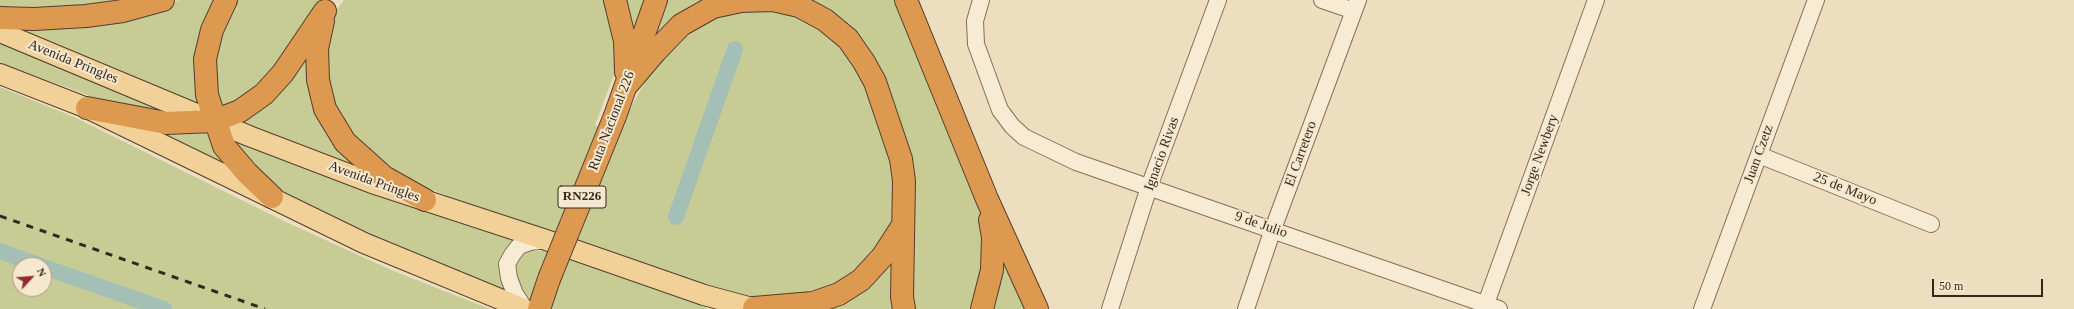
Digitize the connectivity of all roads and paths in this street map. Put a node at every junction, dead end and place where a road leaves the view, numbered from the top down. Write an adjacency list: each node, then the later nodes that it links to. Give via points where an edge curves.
1 (163, 0): 13 (highway, via 123,11 86,16)
2 (226, 0): 18 (highway, via 212,30 205,59 207,95)
3 (615, 0): 16 (highway, via 625,41)
4 (656, 0): 16 (highway, Ruta Nacional 226 / RN226)
5 (906, 0): 22 (highway)
6 (981, 0): 20 (street, 9 de Julio, via 975,22 976,44 1000,110 1012,126 1024,137 1076,162)
7 (1218, 0): 20 (street, Ignacio Rivas)
8 (1322, 0): 12 (street)
9 (1596, 0): 29 (street, Jorge Newbery)
10 (1816, 0): 19 (street, Juan Czetz)
11 (329, 6): 18 (highway, via 283,73 264,94 240,111); 23 (highway, via 317,49 318,80 326,109 345,142 384,177)
12 (1356, 6): 26 (street, El Carretero)
13 (0, 18)
14 (0, 32): 18 (main road, Avenida Pringles)
15 (0, 74): 17 (main road)
16 (627, 86): 25 (highway, via 681,25 713,6 773,0 799,6 825,20 848,39 875,82 901,159 904,181); 31 (highway, Ruta Nacional 226 / RN226, bridge, via 549,278)
17 (87, 108): 18 (highway, via 166,123); 21 (main road)
18 (214, 121): 21 (highway, via 224,146); 23 (main road, Avenida Pringles, via 372,183)
19 (1759, 155): 24 (street, 25 de Mayo); 38 (street, Juan Czetz)
20 (1149, 187): 26 (street, 9 de Julio); 36 (street, Ignacio Rivas)
21 (272, 197): 30 (main road, via 364,243)
22 (987, 199): 34 (highway, via 993,237 992,270); 35 (highway)
23 (424, 200): 27 (main road, Avenida Pringles)
24 (1931, 224)
25 (903, 225): 32 (highway, via 884,256 861,280 839,294 813,303); 33 (highway)
26 (1273, 229): 29 (street, 9 de Julio); 37 (street, El Carretero)
27 (546, 240): 28 (main road, Avenida Pringles); 30 (street, via 519,246 507,264 515,294)
28 (709, 302): 32 (main road, Avenida Pringles)
29 (1490, 308)
30 (525, 309)
31 (539, 309)
32 (755, 309)
33 (904, 309)
34 (982, 309)
35 (1037, 309)
36 (1110, 309)
37 (1246, 309)
38 (1702, 309)

